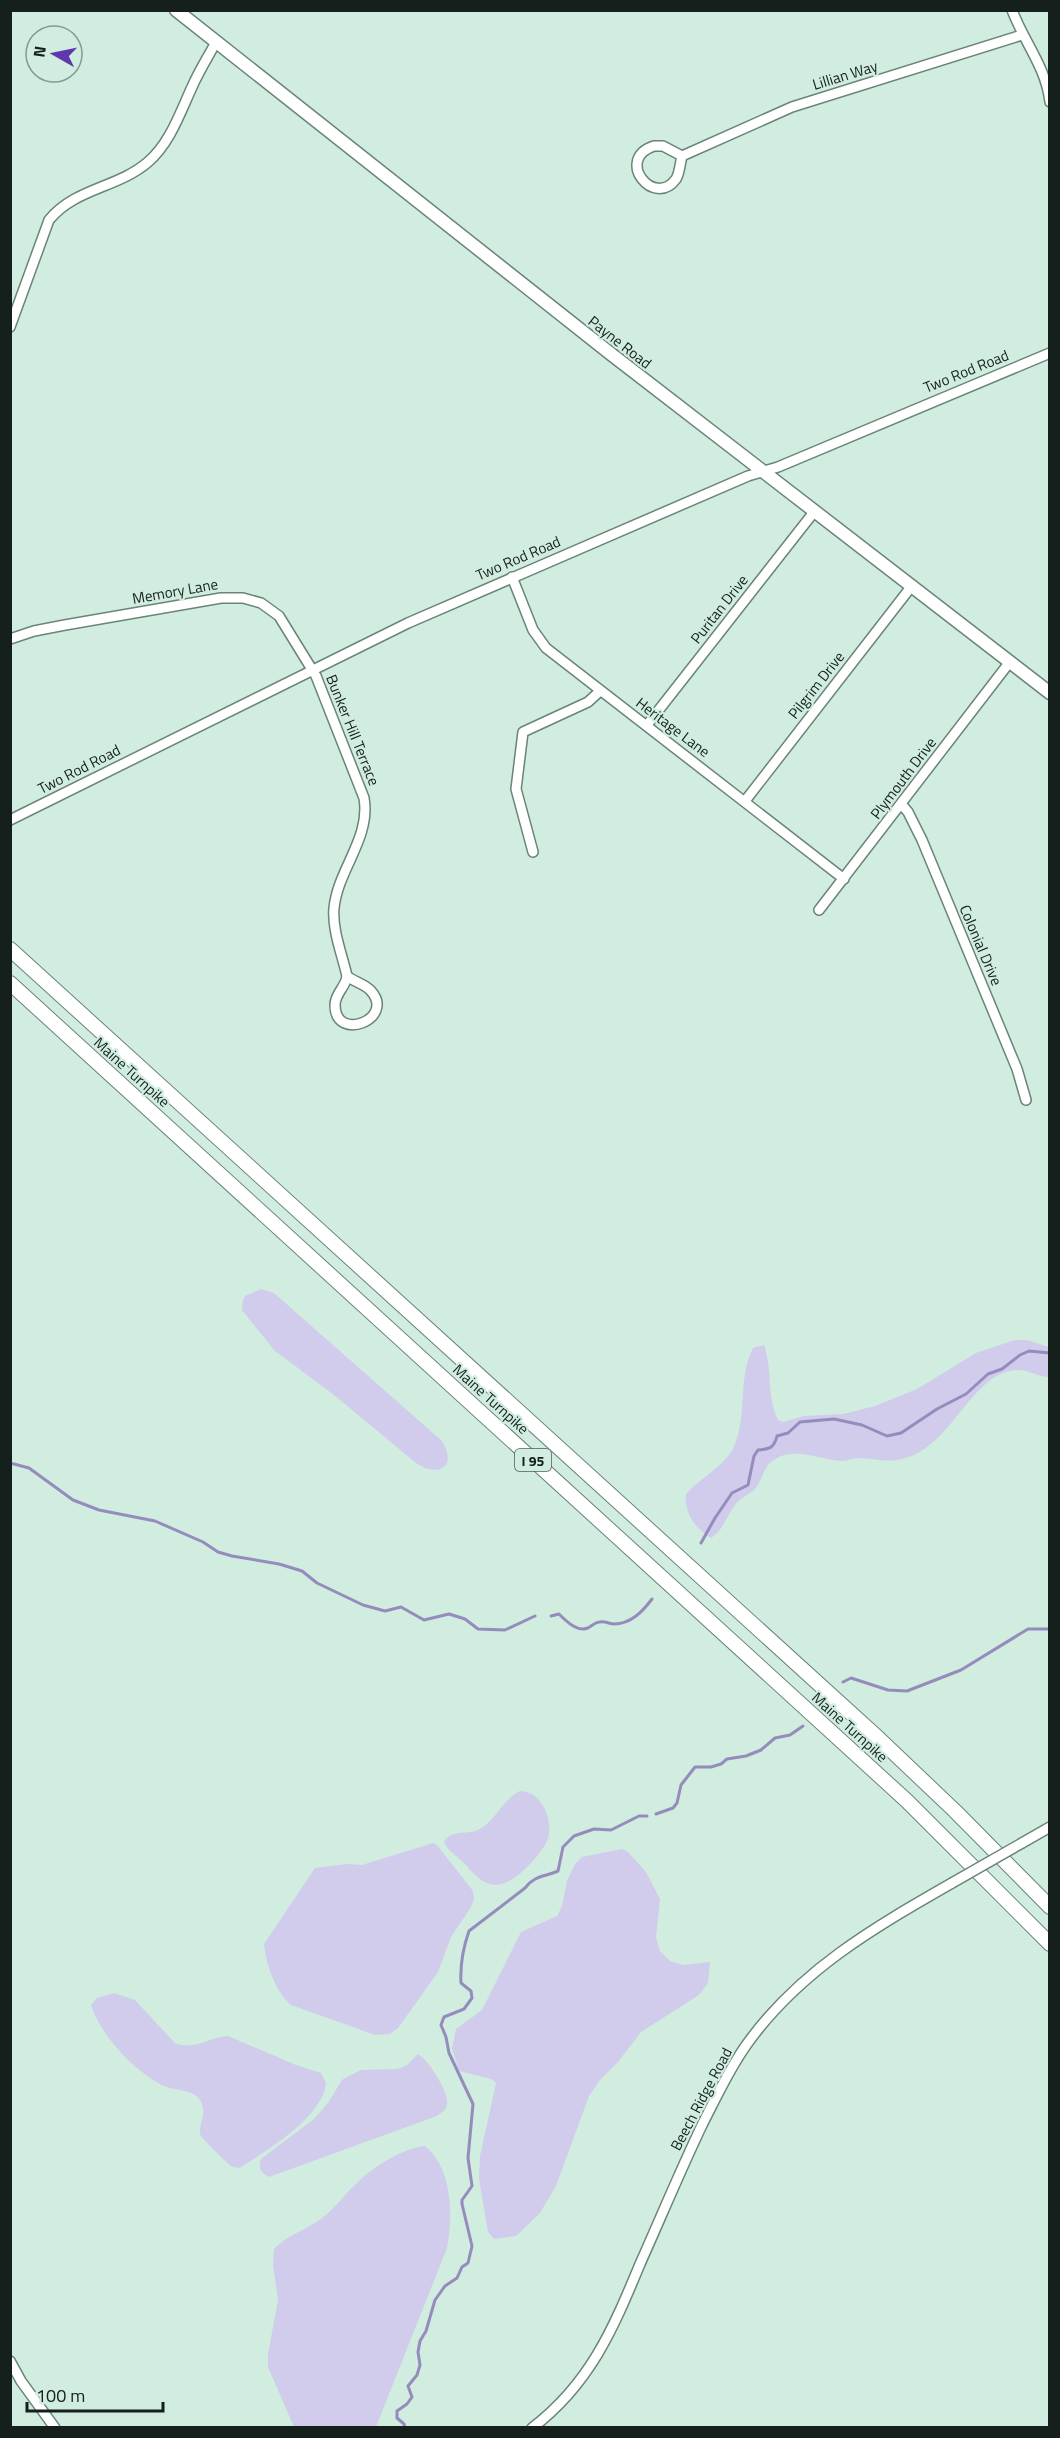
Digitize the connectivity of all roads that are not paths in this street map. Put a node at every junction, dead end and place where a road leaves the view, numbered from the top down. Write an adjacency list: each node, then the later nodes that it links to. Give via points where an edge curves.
1 (176, 10): 4 (main road, Payne Road)
2 (1012, 10): 3 (street)
3 (1022, 35): 5 (street, via 1041,66); 6 (street, Lillian Way, via 786,109)
4 (216, 42): 7 (street, via 170,134 153,158 135,171 69,201 49,220); 9 (main road, Payne Road)
5 (1050, 102)
6 (682, 156): 6 (street, via 663,146 649,147 638,162 639,176 649,186 667,186 677,176)
7 (10, 327)
8 (1050, 353): 9 (street, Two Rod Road)
9 (763, 471): 10 (main road, Payne Road); 11 (street, Two Rod Road)
10 (814, 512): 12 (main road, Payne Road); 18 (street, Puritan Drive)
11 (512, 577): 15 (street, Two Rod Road); 16 (street, Heritage Lane, via 540,641)
12 (911, 587): 14 (main road, Payne Road); 19 (street, Pilgrim Drive)
13 (10, 639): 15 (street, Memory Lane, via 84,621 237,598 261,603 279,616)
14 (1009, 663): 17 (main road, Payne Road); 20 (street, Plymouth Drive)
15 (312, 670): 21 (street, Two Rod Road); 26 (street, Bunker Hill Terrace, via 365,803 363,826 334,908)
16 (600, 691): 18 (street, Heritage Lane); 22 (street, via 588,702 523,732 516,789)
17 (1050, 693)
18 (647, 725): 19 (street, Heritage Lane)
19 (745, 801): 23 (street, Heritage Lane)
20 (902, 805): 23 (street, Plymouth Drive); 28 (street, Colonial Drive, via 922,840 1017,1069)
21 (10, 820)
22 (533, 852)
23 (844, 879): 24 (street, Plymouth Drive)
24 (819, 910)
25 (10, 949): 30 (highway, Maine Turnpike / I 95, via 876,1736)
26 (347, 976): 26 (street, via 335,1009 345,1023 362,1024 375,1012 375,998 367,987)
27 (10, 983): 31 (highway, Maine Turnpike / I 95, via 907,1801)
28 (1026, 1100)
29 (1050, 1827): 33 (street, Beech Ridge Road, bridge, via 875,1927 818,1967 780,2004 747,2044 714,2099 608,2336 580,2382)
30 (1050, 1907)
31 (1050, 1944)
32 (10, 2361): 34 (street)
33 (538, 2426)
34 (55, 2427)

